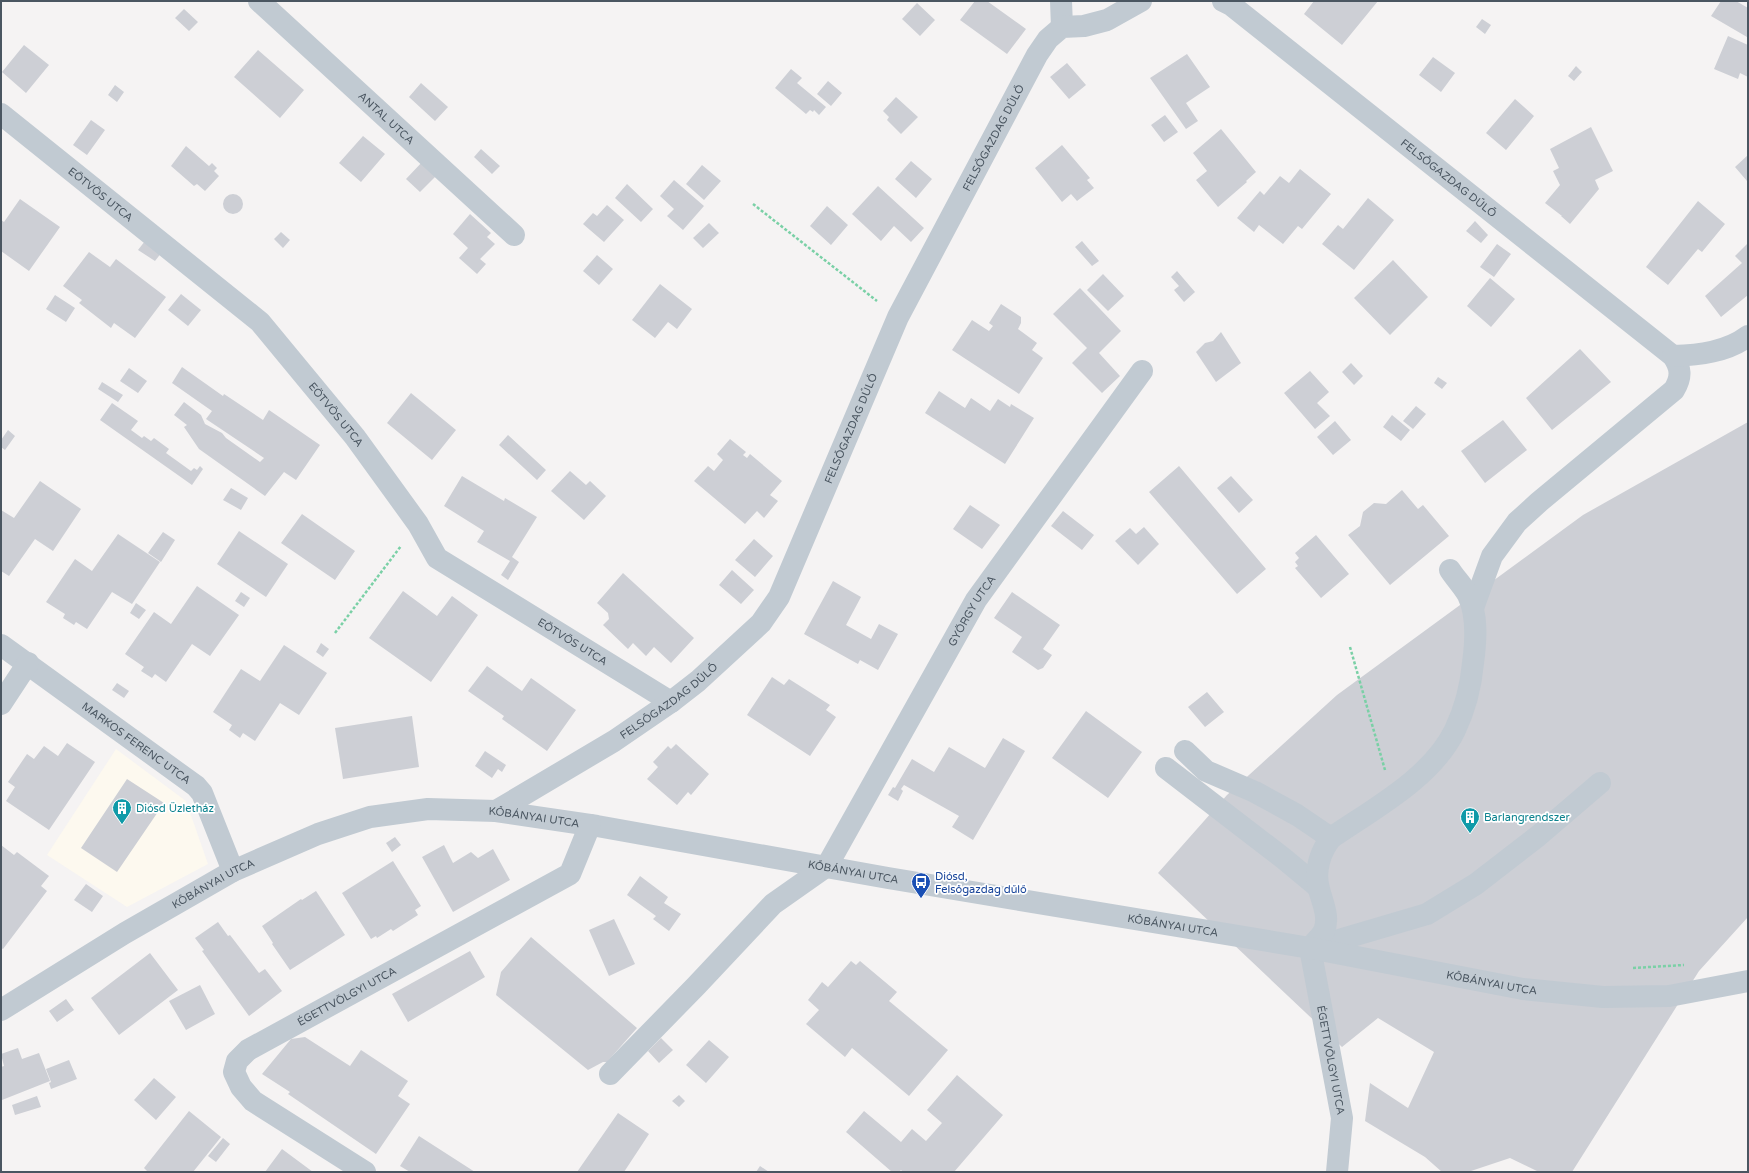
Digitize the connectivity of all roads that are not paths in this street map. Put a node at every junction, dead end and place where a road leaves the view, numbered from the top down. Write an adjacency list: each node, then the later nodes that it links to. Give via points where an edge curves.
1 (259, 1): 7 (street, ANTAL UTCA)
2 (1061, 1): 5 (street)
3 (1141, 1): 5 (street, via 1107,20 1084,26)
4 (1223, 1): 9 (street, FELSŐGAZDAG DŰLŐ)
5 (1062, 27): 15 (street, FELSŐGAZDAG DŰLŐ, via 1048,39 1037,55 898,317 779,597 761,623 698,681)
6 (1, 114): 15 (street, EÖTVÖS UTCA, via 260,322 356,437 418,524 437,558)
7 (514, 235)
8 (1748, 336): 9 (street, via 1714,352 1696,356)
9 (1674, 356): 12 (street, via 1680,374 1679,383 1674,390 1517,522 1492,556)
10 (1142, 371): 23 (street, GYÖRGY UTCA, via 976,600)
11 (1450, 570): 12 (street, via 1467,594)
12 (1473, 608): 22 (street, via 1476,643 1472,677 1455,730 1437,757 1417,777)
13 (1, 645): 14 (street, MARKOS FERENC UTCA)
14 (28, 663): 16 (street); 24 (street, MARKOS FERENC UTCA, via 196,786 202,793)
15 (671, 702): 20 (street, FELSŐGAZDAG DŰLŐ, via 614,741)
16 (1, 704)
17 (1185, 751): 22 (street, via 1206,771 1255,792 1297,815)
18 (1166, 768): 25 (street)
19 (1600, 783): 26 (street, via 1476,884 1427,914)
20 (496, 811): 21 (street, KŐBÁNYAI UTCA); 24 (street, KŐBÁNYAI UTCA, via 428,809 370,817 318,834)
21 (590, 825): 23 (street, KŐBÁNYAI UTCA); 30 (street, ÉGETTVÖLGYI UTCA, via 570,874 248,1050 237,1061 234,1072 241,1087 253,1101)
22 (1331, 838): 25 (street, via 1319,863)
23 (827, 866): 26 (street, KŐBÁNYAI UTCA); 29 (street, via 773,904)
24 (233, 871): 28 (street, KŐBÁNYAI UTCA, via 125,933)
25 (1318, 887): 26 (street, via 1326,919 1324,932)
26 (1310, 948): 27 (street, KŐBÁNYAI UTCA, via 1523,989 1603,997 1669,996); 31 (street, ÉGETTVÖLGYI UTCA, via 1342,1118)
27 (1748, 980)
28 (1, 1010)
29 (610, 1074)
30 (365, 1172)
31 (1337, 1172)

